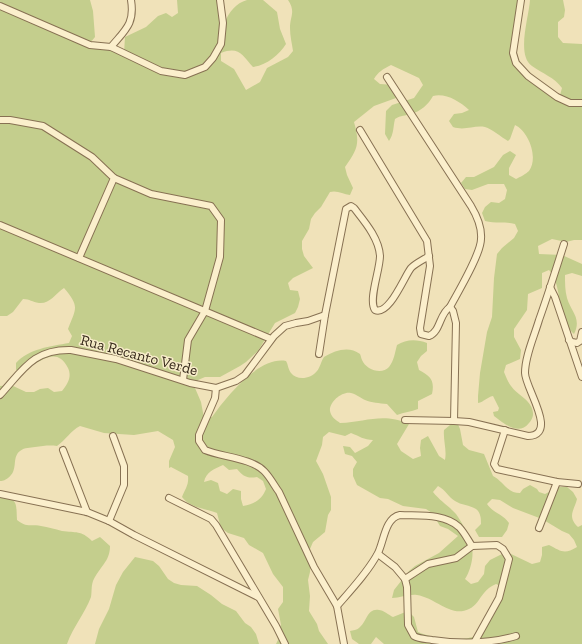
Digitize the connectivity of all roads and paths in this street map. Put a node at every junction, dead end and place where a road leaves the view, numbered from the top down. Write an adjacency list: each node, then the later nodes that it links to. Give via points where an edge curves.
1 (131, 0): 5 (street, via 133,11 130,24)
2 (220, 0): 5 (street, via 223,23 221,44 213,58 198,71 185,75 161,71)
3 (521, 0): 7 (street, via 513,53 516,63 528,76 557,98 570,103)
4 (0, 6): 5 (street, via 90,45)
5 (111, 47)
6 (387, 77): 16 (street, via 471,206 479,223 480,247)
7 (582, 103)
8 (0, 120): 10 (street, via 43,126 92,157)
9 (360, 130): 13 (street, via 427,241)
10 (114, 178): 14 (street); 17 (street, via 151,194 211,206 221,220 220,257)
11 (0, 225): 14 (street)
12 (564, 244): 15 (street)
13 (429, 256): 16 (street, via 430,266 421,334 429,336 435,332); 18 (street, via 410,269 385,309 375,310 372,302 380,255 378,246 364,221 354,208 349,206 345,210)
14 (79, 258): 17 (street)
15 (550, 287): 21 (street); 29 (street, via 525,368 525,376 542,424 539,432 533,436)
16 (450, 307): 28 (street, via 456,323)
17 (205, 312): 20 (street); 24 (street, via 188,340)
18 (325, 315): 20 (street, via 285,326); 22 (street)
19 (582, 332): 21 (street, via 577,343)
20 (271, 340): 25 (street, via 245,375)
21 (569, 340): 23 (street)
22 (319, 354)
23 (582, 377)
24 (183, 380): 25 (street, Rua Recanto Verde); 26 (street, Rua Recanto Verde, via 116,359 71,350 55,350 32,361)
25 (216, 388): 45 (street, via 216,398 199,435 201,446 205,450 249,462 264,471 279,492 314,567)
26 (0, 396)
27 (405, 420): 28 (street)
28 (454, 421): 29 (street)
29 (504, 430): 32 (street, via 495,467)
30 (113, 436): 37 (street, via 125,476 124,485)
31 (63, 450): 36 (street)
32 (557, 482): 33 (street); 38 (street)
33 (578, 484)
34 (0, 494): 36 (street)
35 (168, 498): 42 (street, via 214,522)
36 (87, 512): 37 (street)
37 (109, 521): 43 (street)
38 (539, 528)
39 (472, 546): 40 (street, via 459,527 451,522 434,517 400,514 389,523); 41 (street, via 456,558 428,564); 47 (street, via 497,545 509,559 499,598)
40 (378, 554): 41 (street, via 395,567); 45 (street)
41 (405, 579): 47 (street, via 408,625 414,636 446,643)
42 (249, 580): 43 (street); 44 (street)
43 (238, 588): 44 (street)
44 (258, 597): 48 (street)
45 (337, 606): 49 (street)
46 (516, 636): 47 (street)
47 (474, 643)
48 (285, 644)
49 (344, 644)

